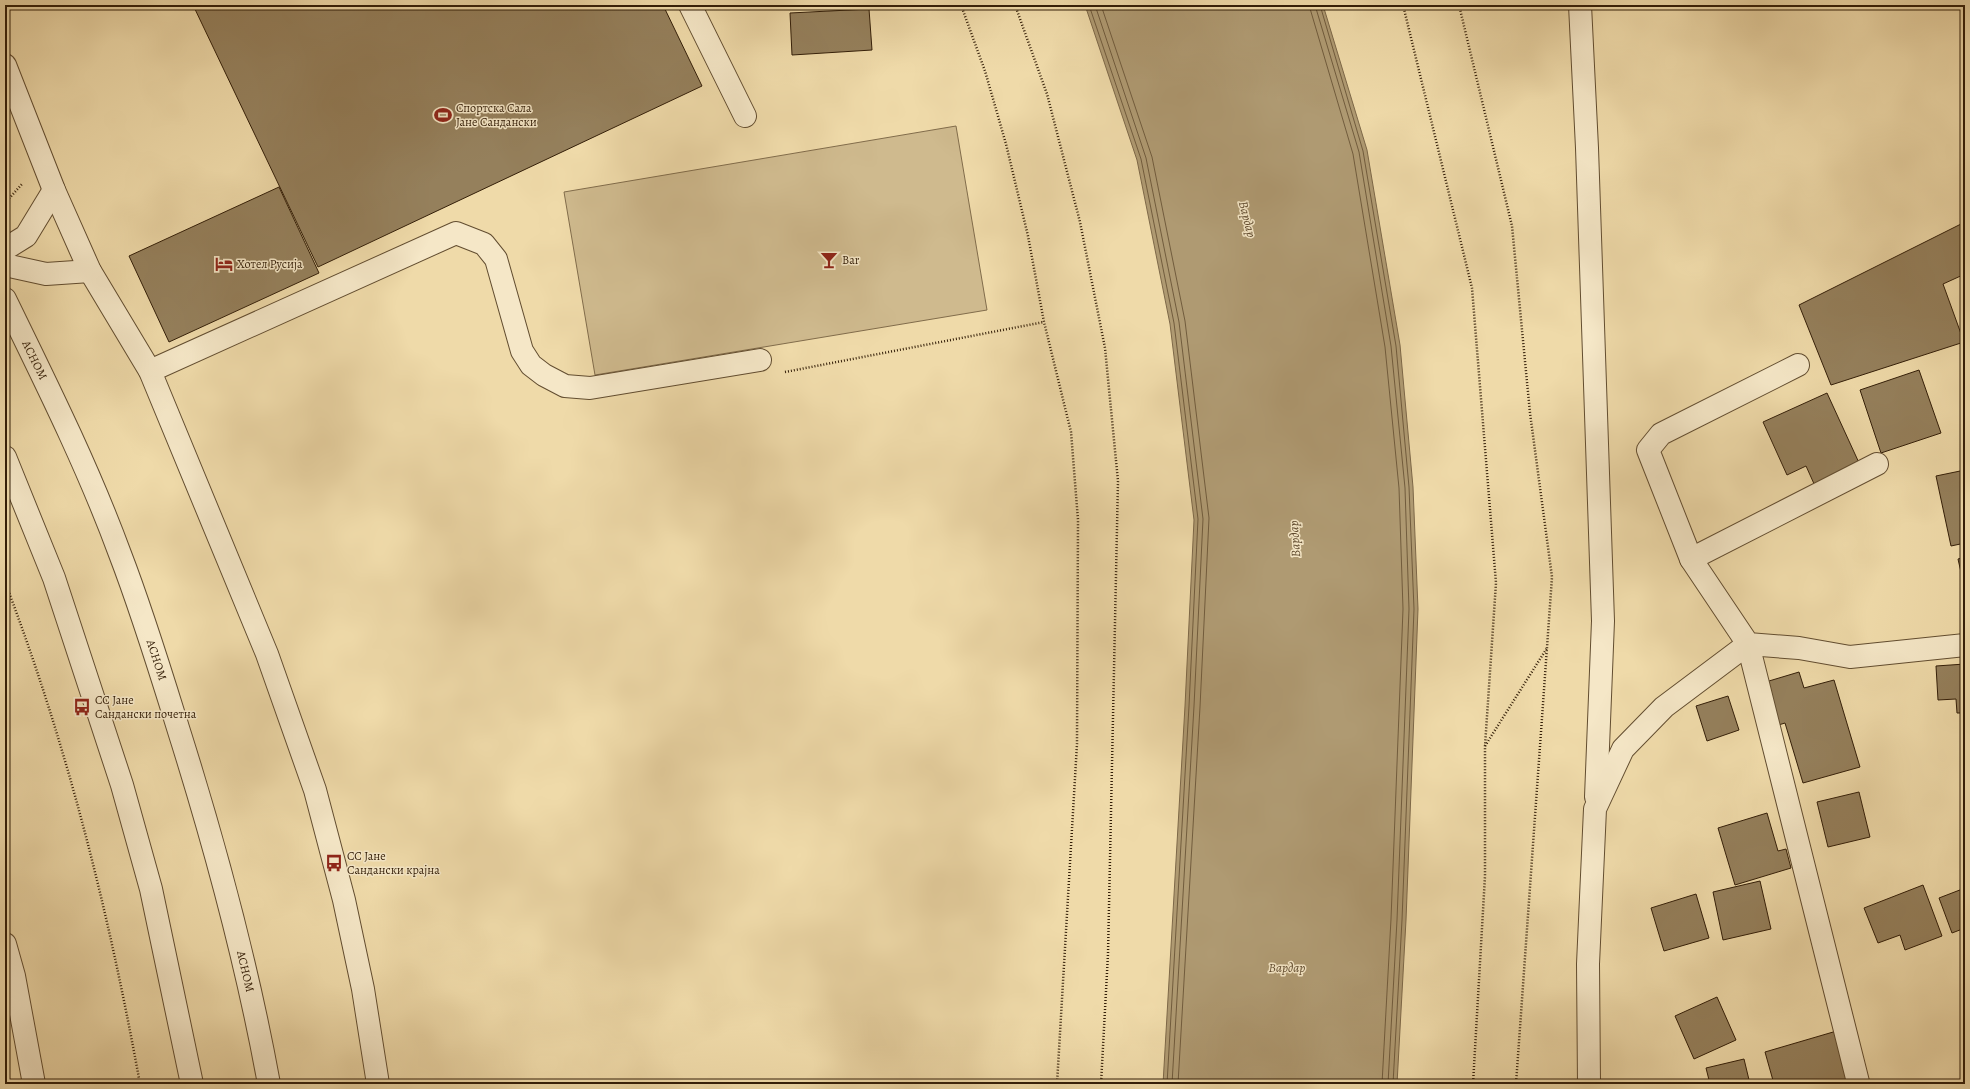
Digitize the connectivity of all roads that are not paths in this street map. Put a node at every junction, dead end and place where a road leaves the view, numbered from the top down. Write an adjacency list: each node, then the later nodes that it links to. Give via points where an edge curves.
1 (690, 5): 4 (street)
2 (1580, 5): 20 (street, via 1603,621)
3 (5, 64): 5 (street)
4 (745, 116)
5 (54, 190): 6 (street, via 26,236); 8 (street)
6 (5, 249)
7 (5, 265): 8 (street, via 46,274)
8 (90, 271): 12 (street)
9 (5, 299): 25 (street, АСНОМ, via 78,451 120,553 156,659 221,870 244,963)
10 (760, 360): 12 (street, via 590,388 566,386 531,365 522,351 496,259 484,244 456,233)
11 (1798, 365): 17 (street, via 1661,434 1648,450)
12 (150, 372): 26 (street, via 267,654 315,790 344,900 363,989)
13 (5, 457): 16 (street)
14 (1877, 464): 17 (street)
15 (5, 477): 16 (street)
16 (31, 518): 24 (street, via 54,578 122,785 151,889)
17 (1691, 559): 18 (street)
18 (1748, 644): 19 (street, via 1805,649 1850,657); 20 (street, via 1664,707 1623,749); 22 (street)
19 (1965, 645)
20 (1596, 806): 27 (street, via 1588,964)
21 (5, 944): 23 (street, via 14,976)
22 (1858, 1082)
23 (34, 1084)
24 (192, 1084)
25 (269, 1084)
26 (378, 1084)
27 (1589, 1084)

